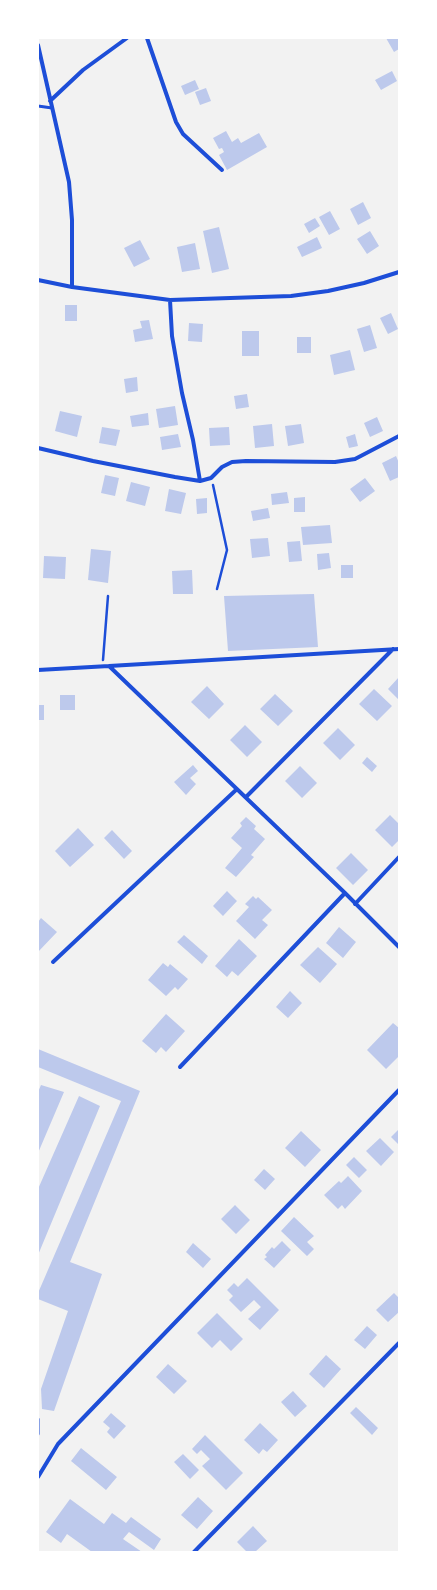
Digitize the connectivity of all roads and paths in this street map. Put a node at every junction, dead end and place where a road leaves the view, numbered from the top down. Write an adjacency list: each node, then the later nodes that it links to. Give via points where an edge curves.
1 (127, 38): 4 (street, via 83,70)
2 (147, 38): 7 (street, via 176,122 183,134)
3 (38, 45): 4 (street)
4 (50, 100): 6 (street)
5 (38, 106): 6 (lane)
6 (52, 108): 10 (street, via 69,182)
7 (222, 170)
8 (399, 272): 11 (street, via 328,291 291,296)
9 (38, 280): 10 (street)
10 (72, 287): 11 (street)
11 (170, 300): 15 (street, via 172,336)
12 (399, 436): 14 (street, via 355,459 335,462 232,462 222,467)
13 (38, 448): 15 (street)
14 (211, 478): 15 (street); 16 (path, via 227,550)
15 (200, 481)
16 (217, 589)
17 (108, 596): 20 (path)
18 (393, 649): 19 (street); 21 (street); 24 (street)
19 (399, 649)
20 (103, 666): 21 (street); 22 (street)
21 (109, 666): 23 (street)
22 (38, 670)
23 (237, 789): 24 (street); 29 (street)
24 (246, 797): 26 (street)
25 (399, 858): 27 (street)
26 (345, 893): 27 (street); 30 (street)
27 (355, 904): 28 (street)
28 (399, 947)
29 (52, 962)
30 (180, 1067)
31 (399, 1090): 35 (street, via 58,1444)
32 (399, 1343): 36 (street)
33 (38, 1419): 34 (lane)
34 (38, 1434)
35 (38, 1478)
36 (194, 1552)

